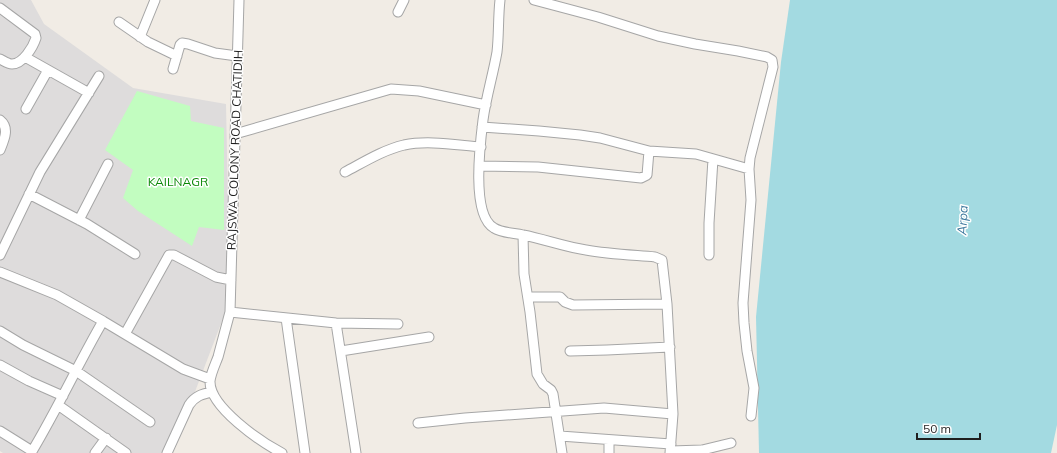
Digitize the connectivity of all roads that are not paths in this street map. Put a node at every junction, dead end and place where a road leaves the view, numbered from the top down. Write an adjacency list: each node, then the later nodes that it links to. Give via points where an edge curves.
1 (155, 0): 9 (street)
2 (239, 0): 11 (street, RAJSWA COLONY ROAD CHATIDIH)
3 (404, 0): 7 (street)
4 (500, 0): 18 (street, via 497,49)
5 (534, 0): 29 (street, via 658,36 768,57 772,60 773,68)
6 (0, 8): 12 (street, via 35,34 35,41)
7 (398, 12)
8 (119, 22): 9 (street)
9 (140, 37): 10 (street)
10 (177, 56): 11 (street, via 180,45 185,43 215,53); 14 (street)
11 (237, 56): 22 (street, RAJSWA COLONY ROAD CHATIDIH)
12 (25, 57): 13 (street, via 13,64); 15 (street)
13 (0, 59)
14 (173, 69)
15 (48, 70): 17 (street); 19 (street)
16 (99, 76): 17 (street)
17 (89, 93): 31 (street, via 51,153)
18 (486, 105): 21 (street); 22 (street, via 419,91 391,89)
19 (26, 109)
20 (0, 120): 24 (street, via 6,130)
21 (482, 128): 23 (street); 25 (street, via 580,135)
22 (235, 134): 38 (street, RAJSWA COLONY ROAD CHATIDIH)
23 (481, 147): 28 (street); 30 (street, via 423,143 404,145 384,151)
24 (0, 150)
25 (649, 151): 26 (street, via 696,154); 28 (street, via 647,175 640,178 538,167)
26 (713, 158): 29 (street); 35 (street)
27 (108, 164): 32 (street)
28 (480, 166): 33 (street, via 479,197 483,215 488,223 500,231)
29 (749, 169): 60 (street, via 751,200 743,303 747,351 754,388)
30 (345, 172)
31 (29, 194): 32 (street); 36 (street)
32 (79, 220): 34 (street)
33 (523, 235): 39 (street, via 524,274); 40 (street, via 585,250 660,258 664,265)
34 (135, 254)
35 (709, 254)
36 (0, 255)
37 (0, 272): 43 (street, via 57,295)
38 (231, 280): 41 (street, RAJSWA COLONY ROAD CHATIDIH); 47 (street, via 216,277 170,255)
39 (528, 297): 40 (street, via 560,297 573,305); 58 (street, via 537,374 553,394)
40 (667, 304): 49 (street)
41 (230, 312): 42 (street); 54 (street, RAJSWA COLONY ROAD CHATIDIH)
42 (286, 318): 44 (street); 74 (street)
43 (103, 321): 47 (street); 53 (street)
44 (336, 322): 45 (street); 51 (street)
45 (398, 324)
46 (0, 331): 53 (street)
47 (125, 334): 54 (street, via 183,369)
48 (428, 337): 51 (street)
49 (670, 347): 50 (street); 59 (street)
50 (570, 351)
51 (340, 352): 75 (street)
52 (0, 365): 56 (street)
53 (76, 371): 56 (street); 61 (street)
54 (210, 379): 55 (street)
55 (212, 392): 72 (street, via 201,394 192,400); 73 (street, via 236,421 251,434)
56 (63, 396): 57 (street)
57 (58, 405): 65 (street); 69 (street)
58 (556, 412): 59 (street, via 604,408); 62 (street); 64 (street)
59 (673, 414): 68 (street)
60 (751, 416)
61 (150, 422)
62 (418, 423)
63 (0, 431): 69 (street)
64 (560, 436): 66 (street); 76 (street)
65 (106, 438): 70 (street); 71 (street)
66 (609, 440): 68 (street); 77 (street)
67 (731, 443): 68 (street, via 702,450)
68 (671, 450)
69 (31, 452)
70 (95, 453)
71 (126, 453)
72 (167, 453)
73 (282, 453)
74 (306, 453)
75 (356, 453)
76 (562, 453)
77 (609, 453)

